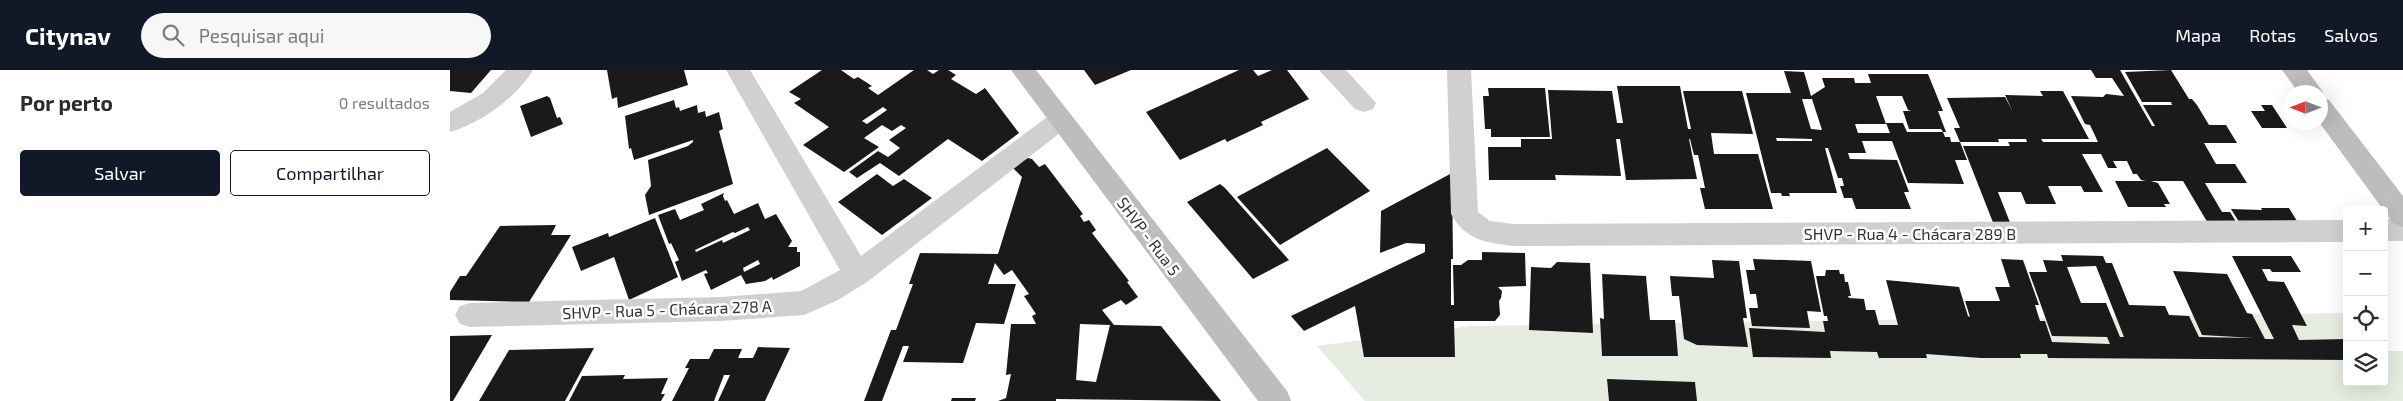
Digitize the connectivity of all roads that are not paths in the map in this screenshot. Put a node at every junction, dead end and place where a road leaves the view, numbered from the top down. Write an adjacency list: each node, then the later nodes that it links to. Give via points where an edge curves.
1 (521, 70): 11 (street, via 492,99)
2 (738, 70): 16 (street)
3 (1024, 70): 10 (street, SHVP - Rua 5)
4 (1331, 70): 8 (street)
5 (2294, 70): 7 (street)
6 (1459, 71): 15 (street, SHVP - Rua 4 - Chácara 289 B, via 1465,214 1474,227 1490,232 1514,235)
7 (2305, 85)
8 (1364, 103)
9 (2328, 117): 12 (street)
10 (1060, 120): 16 (street, SHVP - Rua 5 - Chácara 278 A); 18 (street, SHVP - Rua 5)
11 (450, 123)
12 (2403, 216)
13 (2388, 230): 14 (street)
14 (2403, 230)
15 (2343, 231)
16 (857, 274): 17 (street, SHVP - Rua 5 - Chácara 278 A, via 804,302 721,309)
17 (470, 315)
18 (1276, 401)

